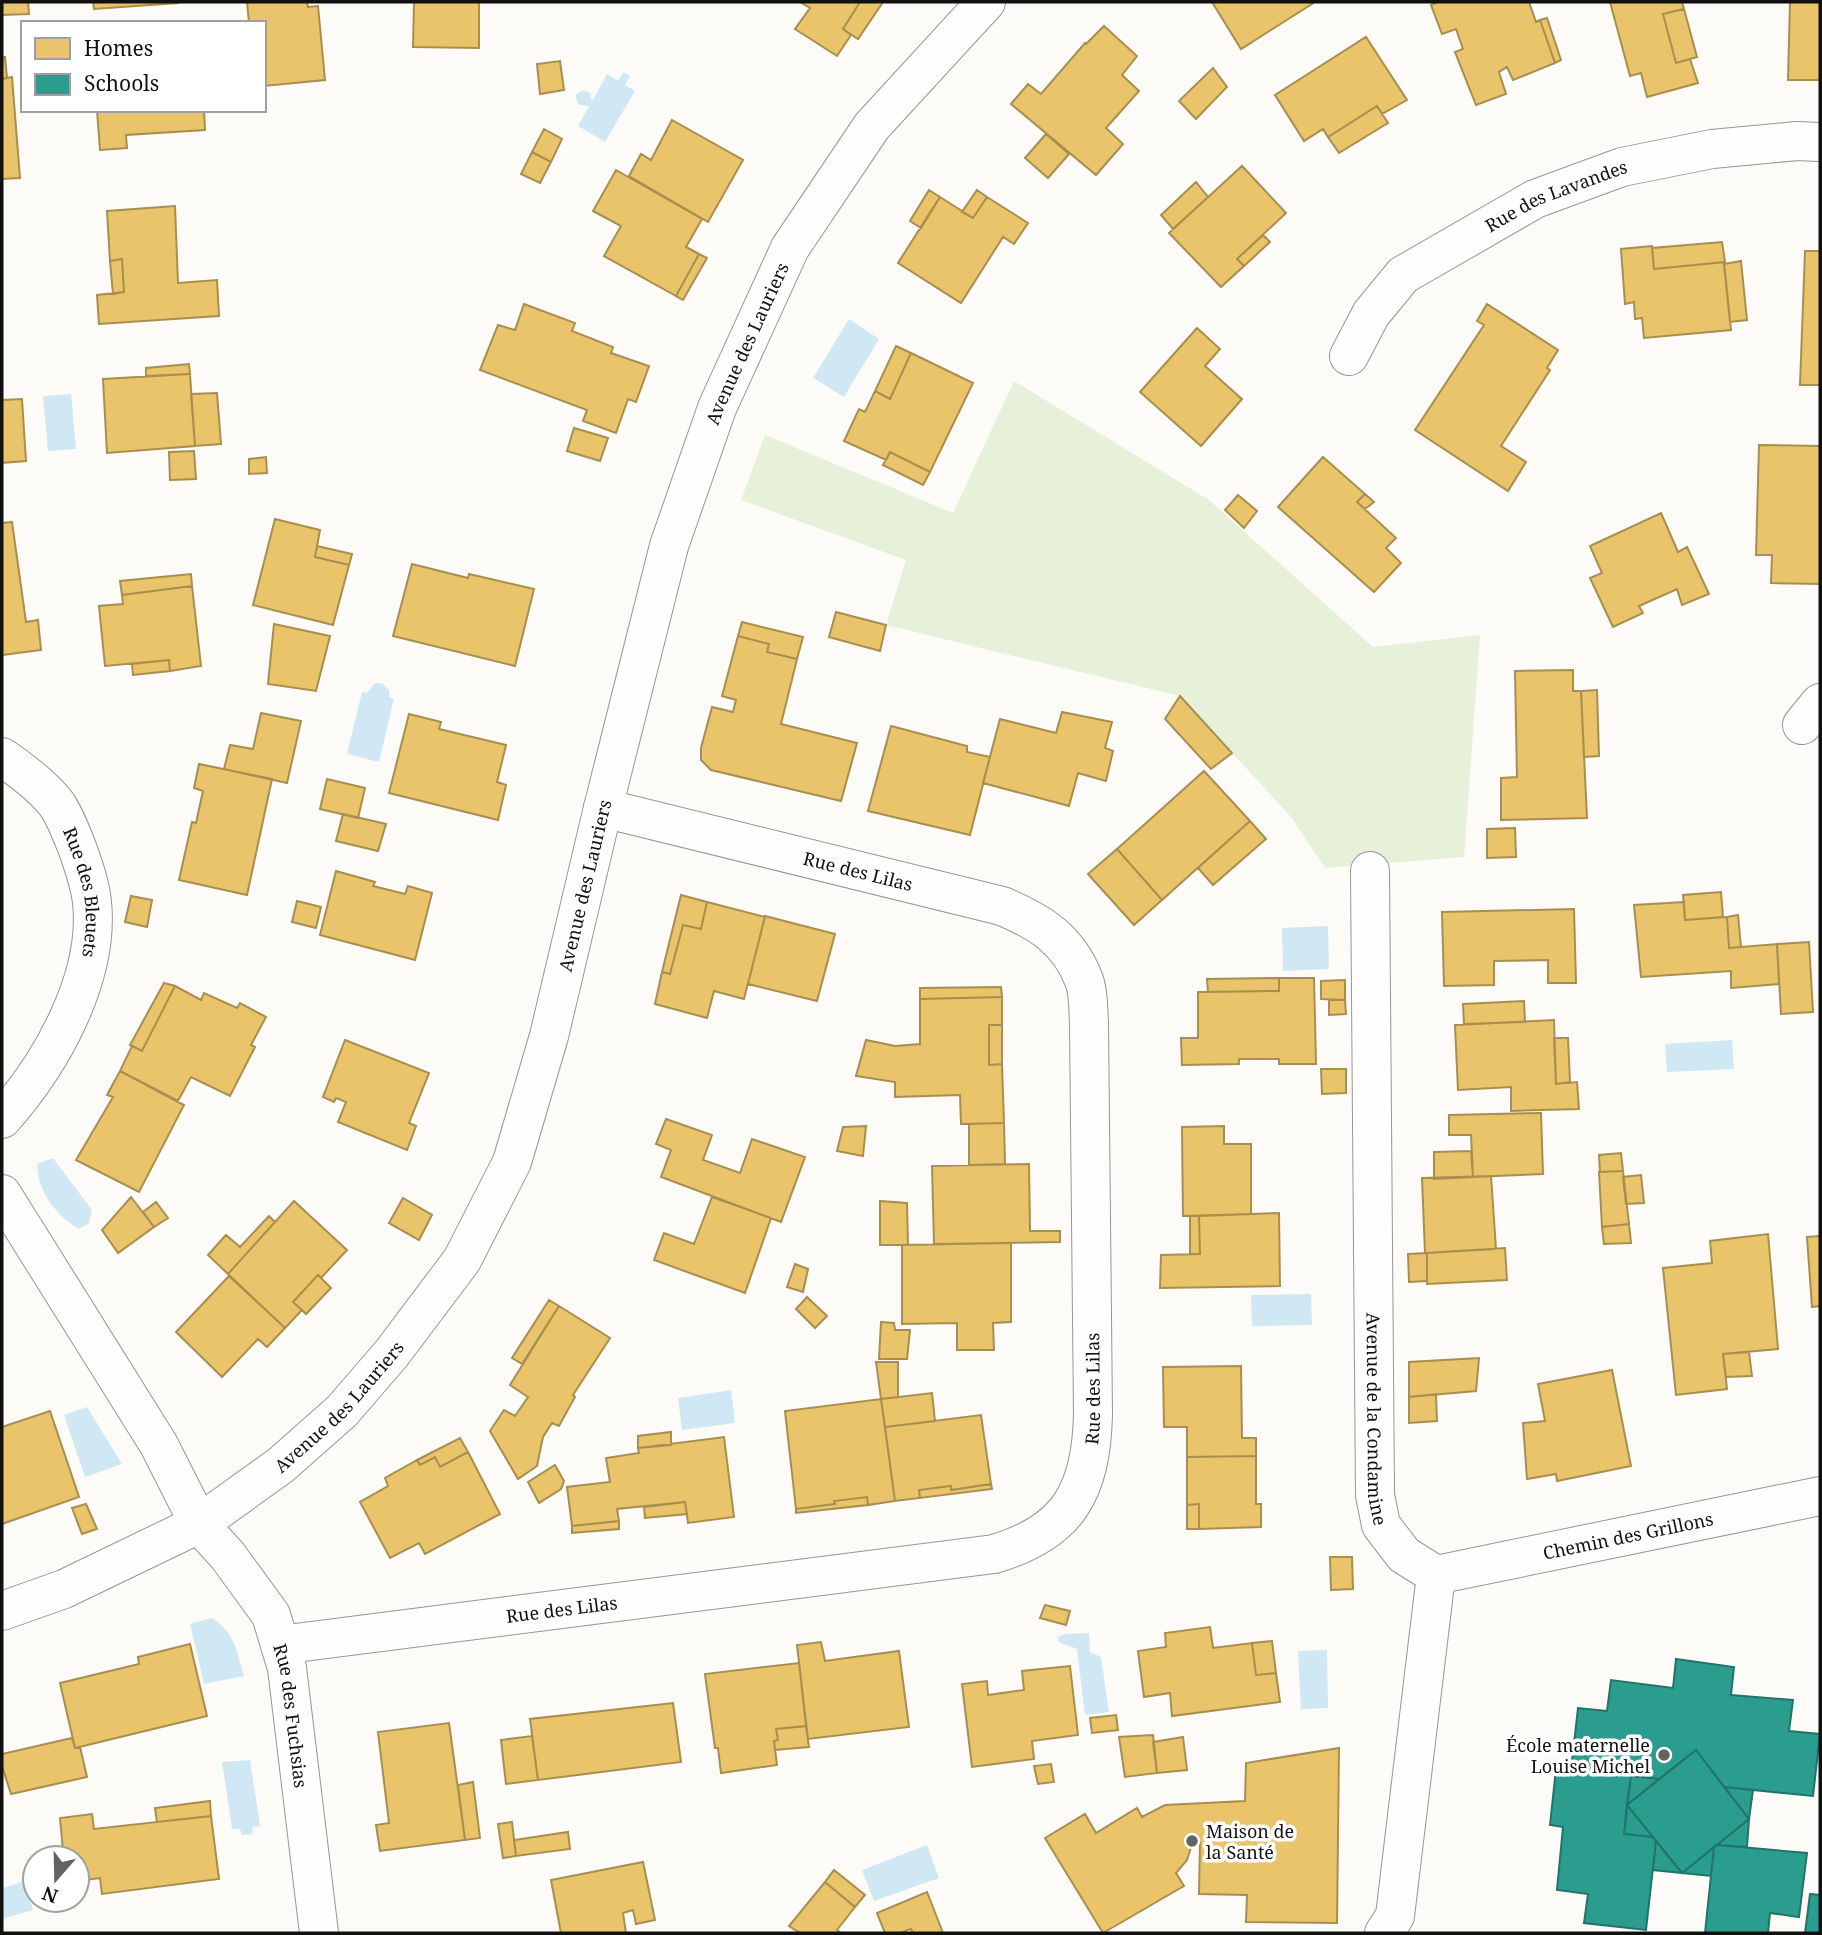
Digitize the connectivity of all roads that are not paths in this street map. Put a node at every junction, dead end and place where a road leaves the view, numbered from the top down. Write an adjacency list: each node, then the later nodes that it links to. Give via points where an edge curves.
1 (986, 2): 5 (street, Avenue des Lauriers, via 872,126 790,248 717,408 669,545)
2 (1820, 142): 3 (street, Rue des Lavandes, via 1712,149 1622,167 1535,199 1404,275 1370,314)
3 (1349, 356)
4 (2, 757): 7 (street, Rue des Bleuets, via 56,803 86,874 92,922 86,968 59,1038)
5 (603, 808): 10 (street, Avenue des Lauriers, via 549,1036 512,1162 461,1260 342,1411 281,1465); 13 (street, Rue des Lilas, via 1002,906 1035,919 1058,939 1085,981 1089,1023 1093,1415 1086,1478 1071,1505 1049,1529 1021,1546 994,1554)
6 (1370, 871): 11 (street, Avenue de la Condamine, via 1374,1495 1381,1525 1404,1555)
7 (2, 1119)
8 (2, 1194): 10 (street, via 159,1445)
9 (1820, 1496): 11 (street, Chemin des Grillons)
10 (199, 1524): 12 (street, Avenue des Lauriers, via 64,1590); 13 (street, Rue des Fuchsias, via 271,1615)
11 (1436, 1575): 15 (street, via 1395,1916)
12 (2, 1611)
13 (280, 1645): 14 (street, Rue des Fuchsias, via 287,1668)
14 (319, 1933)
15 (1384, 1933)

